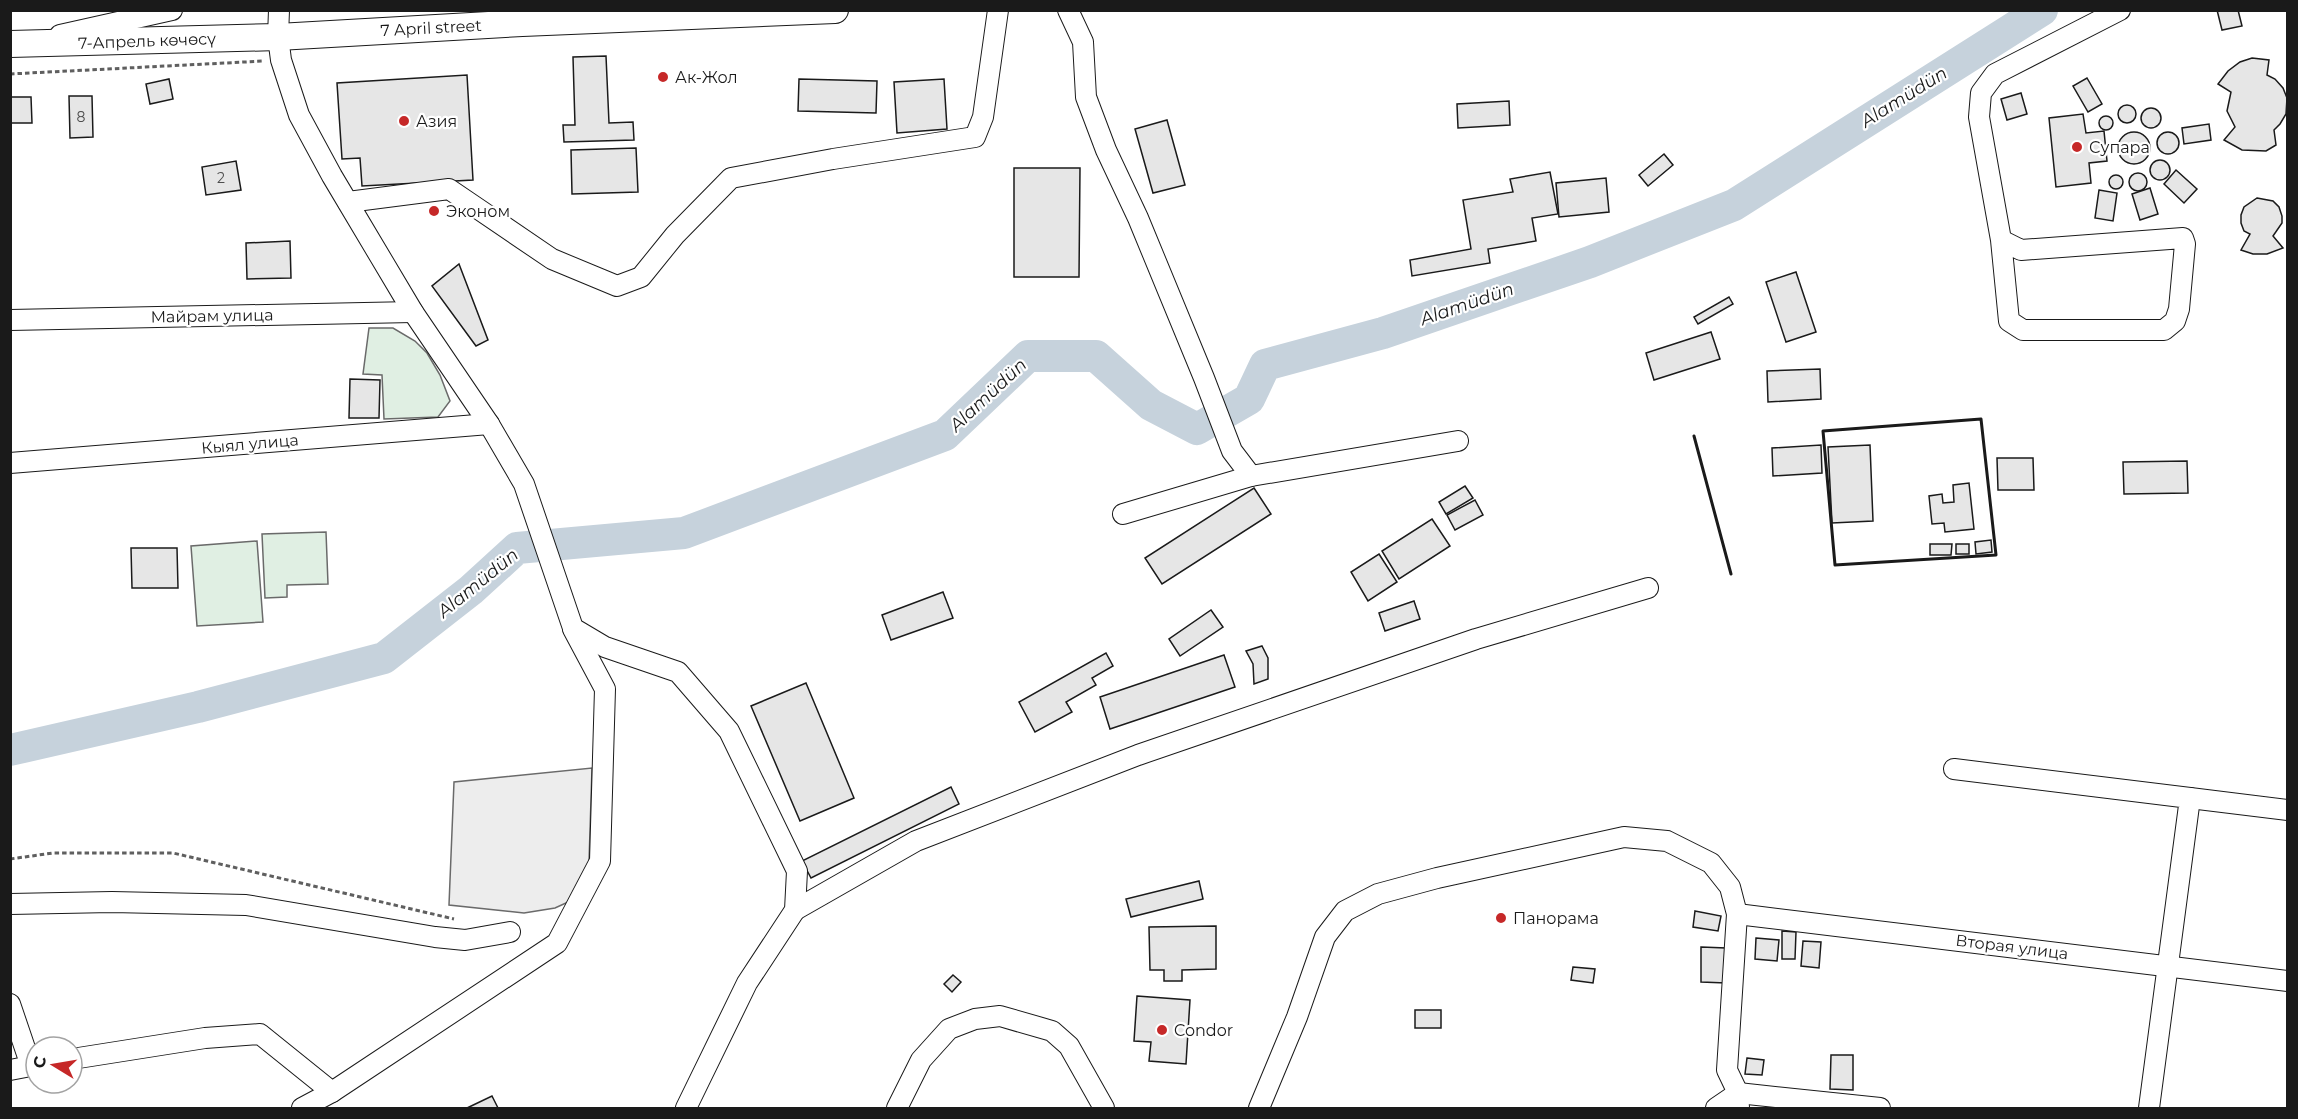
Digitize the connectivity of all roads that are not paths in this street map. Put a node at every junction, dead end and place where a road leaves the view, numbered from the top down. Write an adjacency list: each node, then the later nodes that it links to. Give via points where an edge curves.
1 (172, 10): 8 (street)
2 (279, 10): 9 (street)
3 (835, 10): 7 (main road, 7 April street)
4 (998, 10): 10 (street, via 983,117 975,137 731,178 675,235 641,278 617,286 552,259 449,189)
5 (1068, 10): 17 (street, via 1083,42 1086,98 1106,150 1138,218 1233,451)
6 (2120, 10): 11 (street, via 1995,74 1981,93 1979,117)
7 (795, 11): 9 (main road, 7 April street, via 522,23)
8 (13, 44): 9 (main road, 7-Апрель көчөсү)
9 (280, 49): 10 (street, via 299,114)
10 (348, 202): 12 (street)
11 (2001, 240): 11 (street, via 2021,250 2183,238 2180,309 2175,321 2164,330 2023,330 2009,321)
12 (413, 312): 13 (street, Майрам улица); 14 (street)
13 (10, 320)
14 (489, 424): 16 (street, Кыял улица); 20 (street, via 524,484)
15 (1458, 441): 17 (street)
16 (10, 463)
17 (1251, 476): 18 (street)
18 (1123, 514)
19 (1648, 588): 25 (street, via 1476,639 1138,754 916,841)
20 (573, 628): 25 (street, via 605,647 678,672 729,731 797,871); 33 (street, via 605,689 600,861 557,943)
21 (1954, 769): 22 (street)
22 (2190, 798): 23 (street); 28 (street)
23 (2288, 810)
24 (10, 903): 27 (street, via 246,905 435,938 465,940)
25 (795, 910): 36 (street, via 747,983)
26 (1737, 914): 28 (street, Вторая улица); 34 (street, via 1727,1070); 39 (street, via 1730,887 1712,863 1667,841 1624,837 1378,894 1345,911 1325,937)
27 (510, 932)
28 (2168, 966): 29 (street, Вторая улица); 42 (street)
29 (2288, 981)
30 (10, 1004): 31 (street)
31 (24, 1041)
32 (84, 1057): 33 (street, via 205,1038 260,1034)
33 (332, 1092): 35 (street)
34 (1739, 1101): 40 (street); 41 (street)
35 (302, 1108)
36 (686, 1108)
37 (897, 1108): 38 (street, via 921,1060 949,1029 975,1019 1000,1016 1052,1031 1069,1046)
38 (1104, 1108)
39 (1259, 1108)
40 (1716, 1108)
41 (1880, 1108)
42 (2149, 1108)

